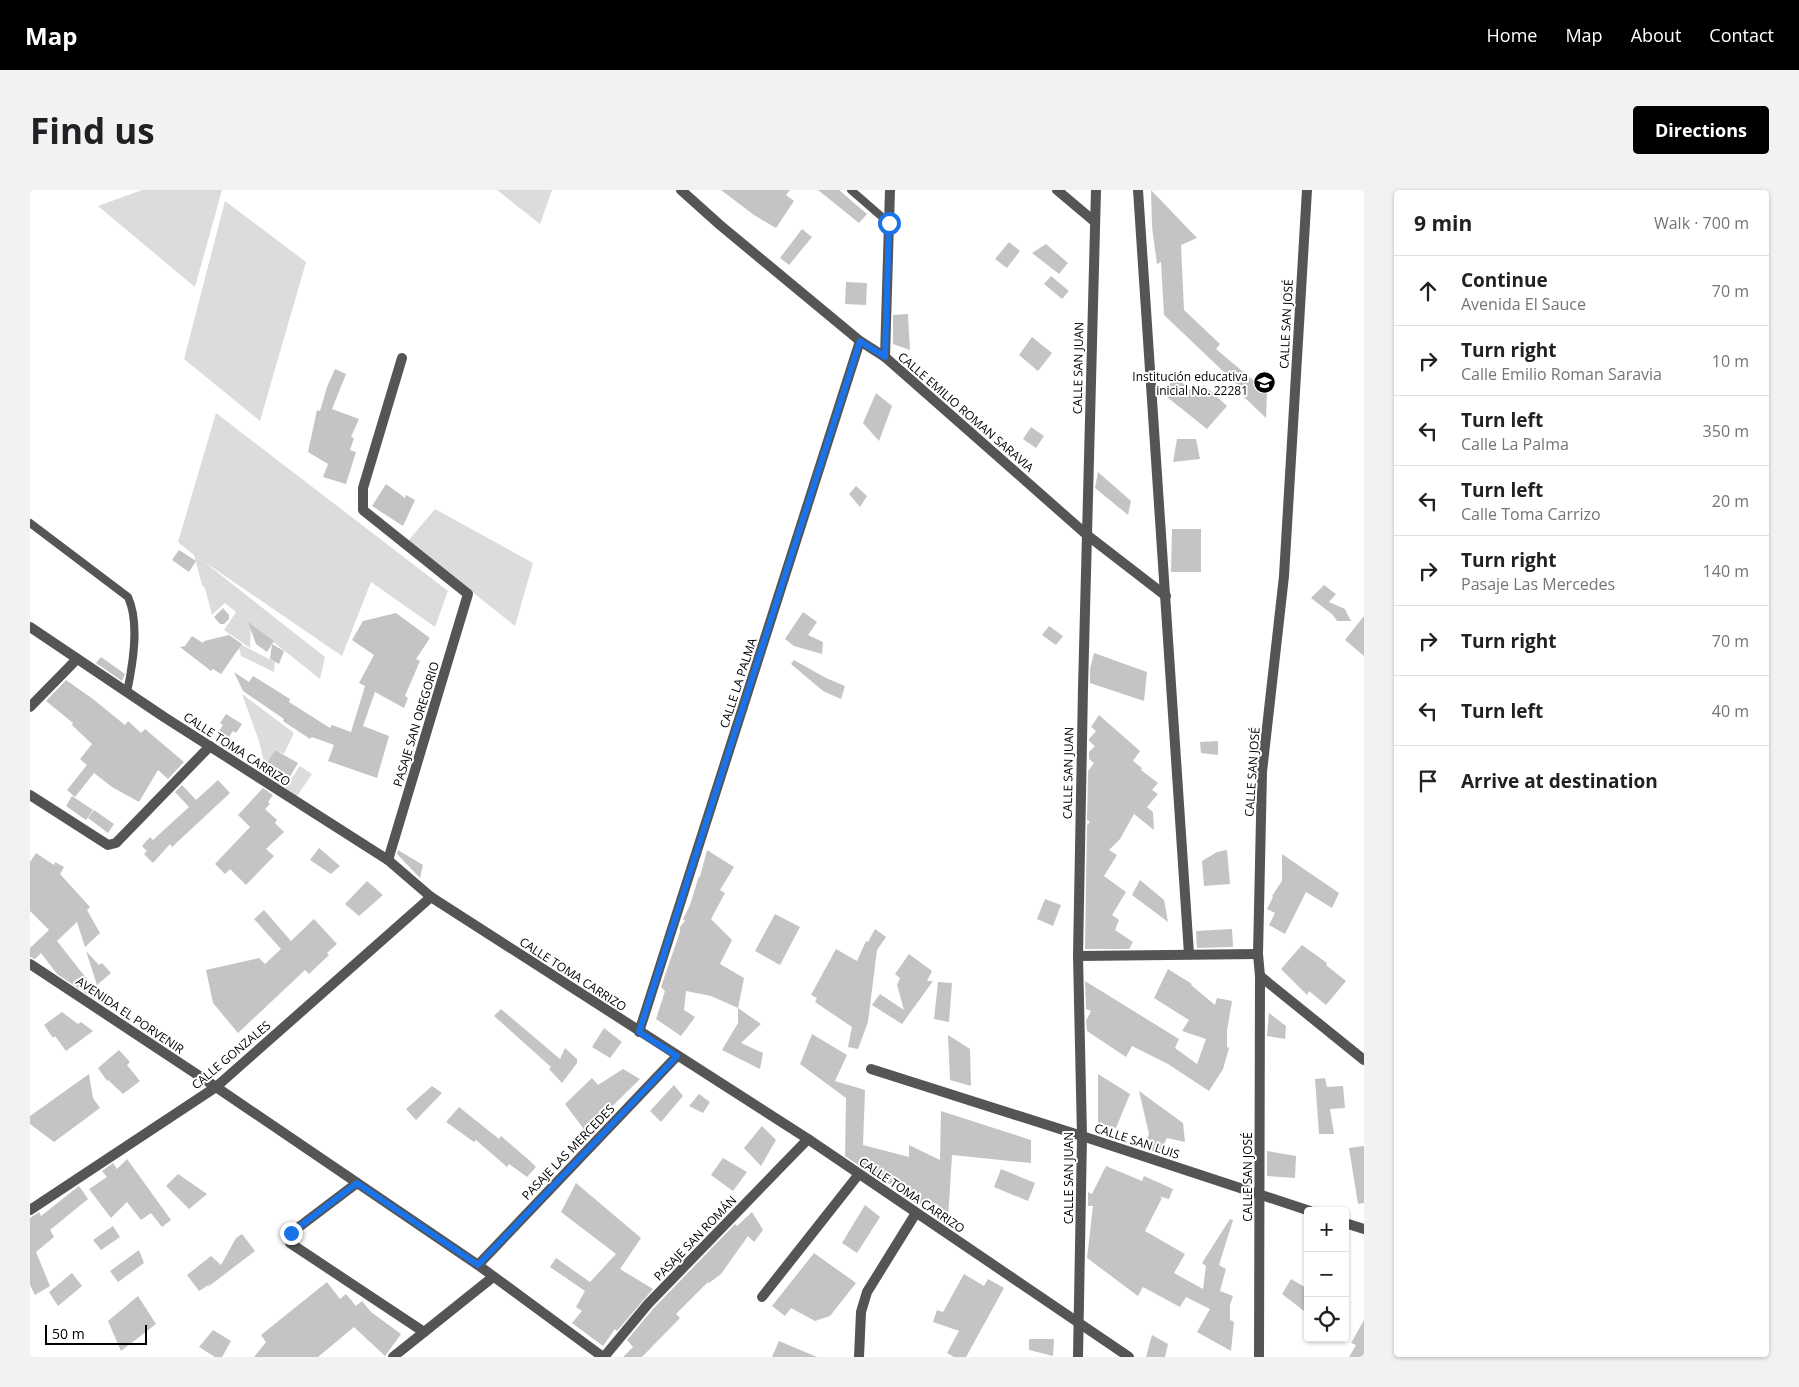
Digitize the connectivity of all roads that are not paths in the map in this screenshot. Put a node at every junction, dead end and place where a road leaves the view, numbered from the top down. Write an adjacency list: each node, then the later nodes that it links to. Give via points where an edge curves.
1 (681, 190): 10 (street, CALLE EMILIO ROMAN SARAVIA)
2 (851, 190): 9 (lane)
3 (890, 190): 9 (street)
4 (1057, 190): 8 (street)
5 (1096, 190): 8 (street, CALLE SAN JUAN)
6 (1138, 190): 15 (street)
7 (1307, 190): 25 (street, CALLE SAN JOSÉ, via 1284,576 1262,772)
8 (1095, 222): 14 (street, CALLE SAN JUAN)
9 (889, 223): 11 (street)
10 (860, 341): 11 (street, CALLE EMILIO ROMAN SARAVIA); 29 (street, CALLE LA PALMA)
11 (885, 357): 14 (street, CALLE EMILIO ROMAN SARAVIA)
12 (402, 358): 22 (street, PASAJE SAN OREGORIO, via 363,488 363,510 468,594)
13 (30, 523): 18 (lane, via 128,597 132,605 134,632)
14 (1087, 534): 15 (street, CALLE EMILIO ROMAN SARAVIA); 26 (street, CALLE SAN JUAN)
15 (1166, 596): 24 (street)
16 (30, 626): 17 (street, CALLE TOMA CARRIZO)
17 (77, 659): 18 (street, CALLE TOMA CARRIZO); 19 (street)
18 (127, 692): 20 (street, CALLE TOMA CARRIZO)
19 (30, 707)
20 (210, 746): 21 (street, via 116,843 108,845); 22 (street, CALLE TOMA CARRIZO)
21 (30, 795)
22 (388, 860): 23 (street, CALLE TOMA CARRIZO)
23 (431, 897): 29 (street, CALLE TOMA CARRIZO); 33 (street, CALLE GONZALES)
24 (1189, 954): 25 (street); 26 (street)
25 (1258, 954): 28 (street, CALLE SAN JOSÉ)
26 (1078, 956): 34 (street, CALLE SAN JUAN)
27 (30, 964): 33 (street, AVENIDA EL PORVENIR)
28 (1260, 976): 31 (street); 38 (street, CALLE SAN JOSÉ)
29 (639, 1032): 30 (street, CALLE TOMA CARRIZO)
30 (677, 1056): 35 (street, CALLE TOMA CARRIZO); 44 (street, PASAJE LAS MERCEDES)
31 (1364, 1060)
32 (871, 1070): 34 (street, CALLE SAN LUIS)
33 (216, 1087): 37 (street, AVENIDA EL PORVENIR); 40 (street, CALLE GONZALES)
34 (1082, 1136): 38 (street, CALLE SAN LUIS); 47 (street, CALLE SAN JUAN)
35 (808, 1140): 36 (street, CALLE TOMA CARRIZO); 50 (street, PASAJE SAN ROMÁN, via 648,1304)
36 (859, 1174): 41 (street, CALLE TOMA CARRIZO); 46 (street)
37 (357, 1183): 44 (street, AVENIDA EL PORVENIR); 48 (street, via 291,1233 288,1237 290,1243)
38 (1259, 1194): 39 (street, CALLE SAN LUIS); 54 (street, CALLE SAN JOSÉ)
39 (1304, 1209)
40 (30, 1210)
41 (916, 1213): 47 (street, CALLE TOMA CARRIZO); 51 (street, via 867,1292 861,1312)
42 (1349, 1224): 43 (street)
43 (1364, 1229)
44 (478, 1265): 45 (street, AVENIDA EL PORVENIR)
45 (494, 1277): 48 (street); 50 (street, AVENIDA EL PORVENIR)
46 (762, 1297)
47 (1080, 1324): 52 (street, CALLE SAN JUAN); 53 (street, CALLE TOMA CARRIZO)
48 (424, 1332): 49 (street)
49 (392, 1357)
50 (604, 1357)
51 (859, 1357)
52 (1078, 1357)
53 (1130, 1357)
54 (1259, 1357)

